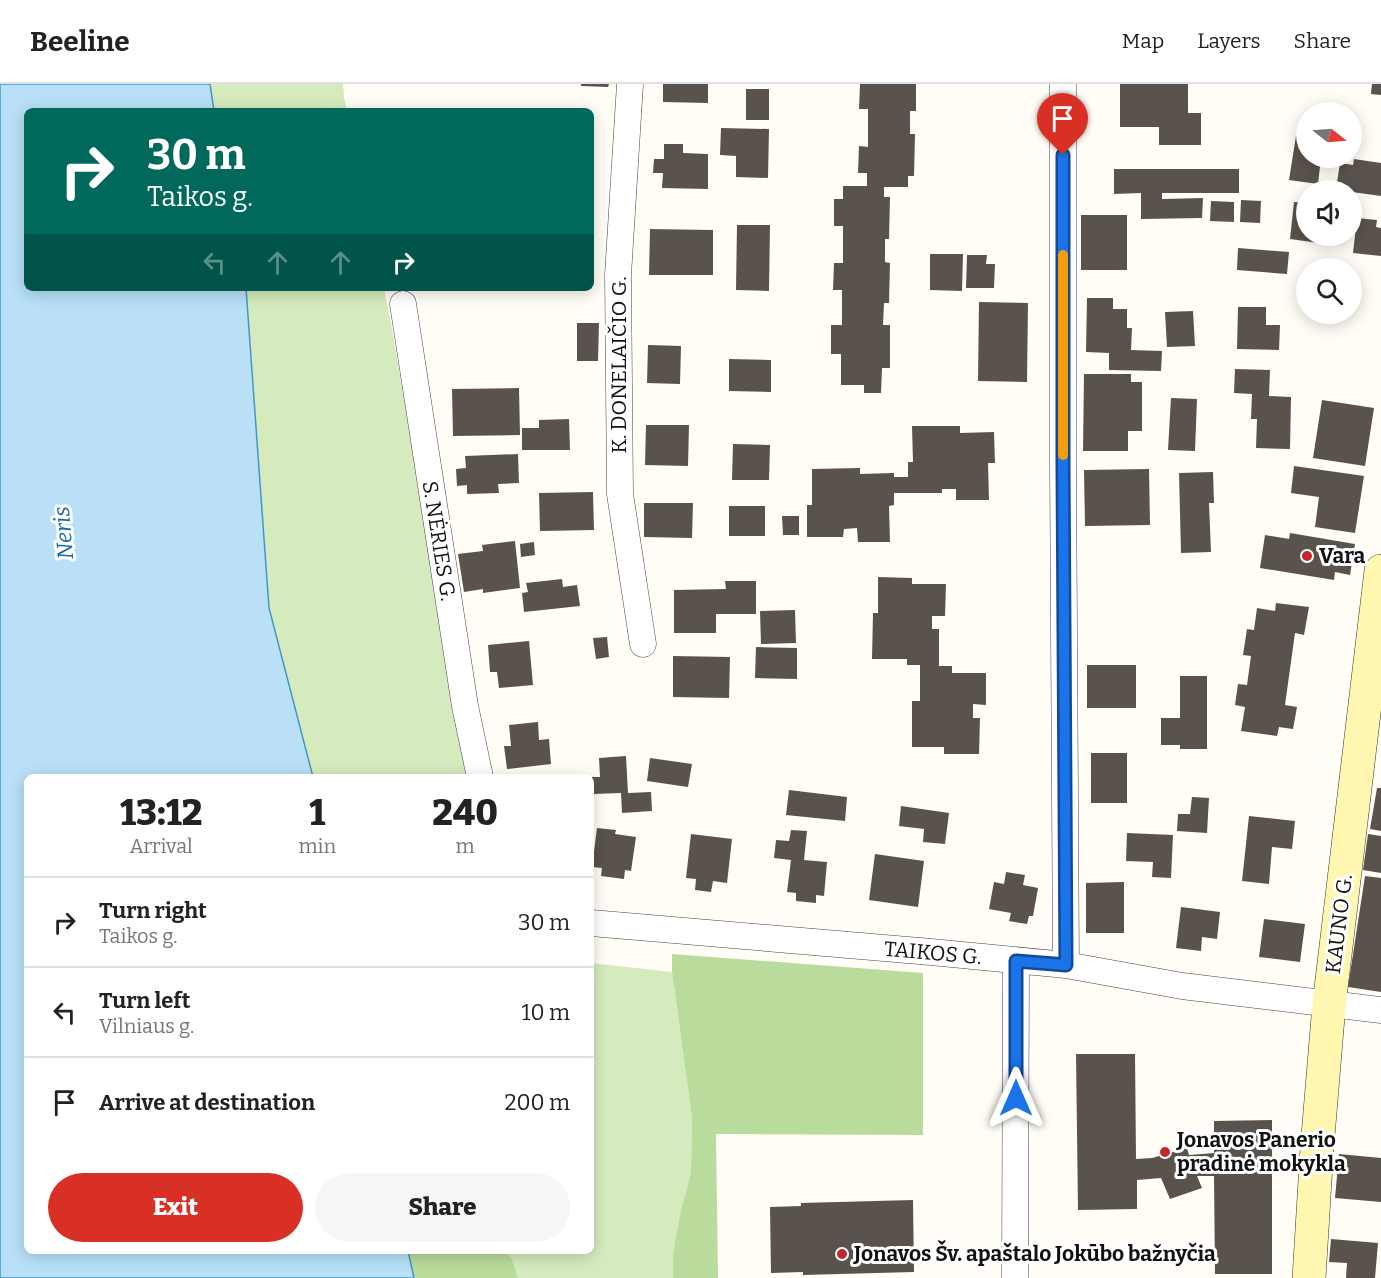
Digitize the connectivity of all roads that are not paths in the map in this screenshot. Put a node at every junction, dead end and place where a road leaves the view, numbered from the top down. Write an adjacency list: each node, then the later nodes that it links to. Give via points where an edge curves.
1 (630, 84): 5 (street, K. DONELAIČIO G., via 618,275 620,494)
2 (1063, 84): 9 (street)
3 (403, 304): 6 (street, S. NĖRIES G., via 465,706)
4 (1381, 571): 10 (main road, KAUNO G.)
5 (643, 644)
6 (479, 774)
7 (594, 923): 8 (street, TAIKOS G.)
8 (1016, 961): 9 (street, TAIKOS G.); 12 (street)
9 (1066, 965): 10 (street, TAIKOS G., via 1182,986)
10 (1329, 1005): 11 (street, TAIKOS G.); 13 (main road, KAUNO G.)
11 (1381, 1010)
12 (1015, 1278)
13 (1309, 1278)

